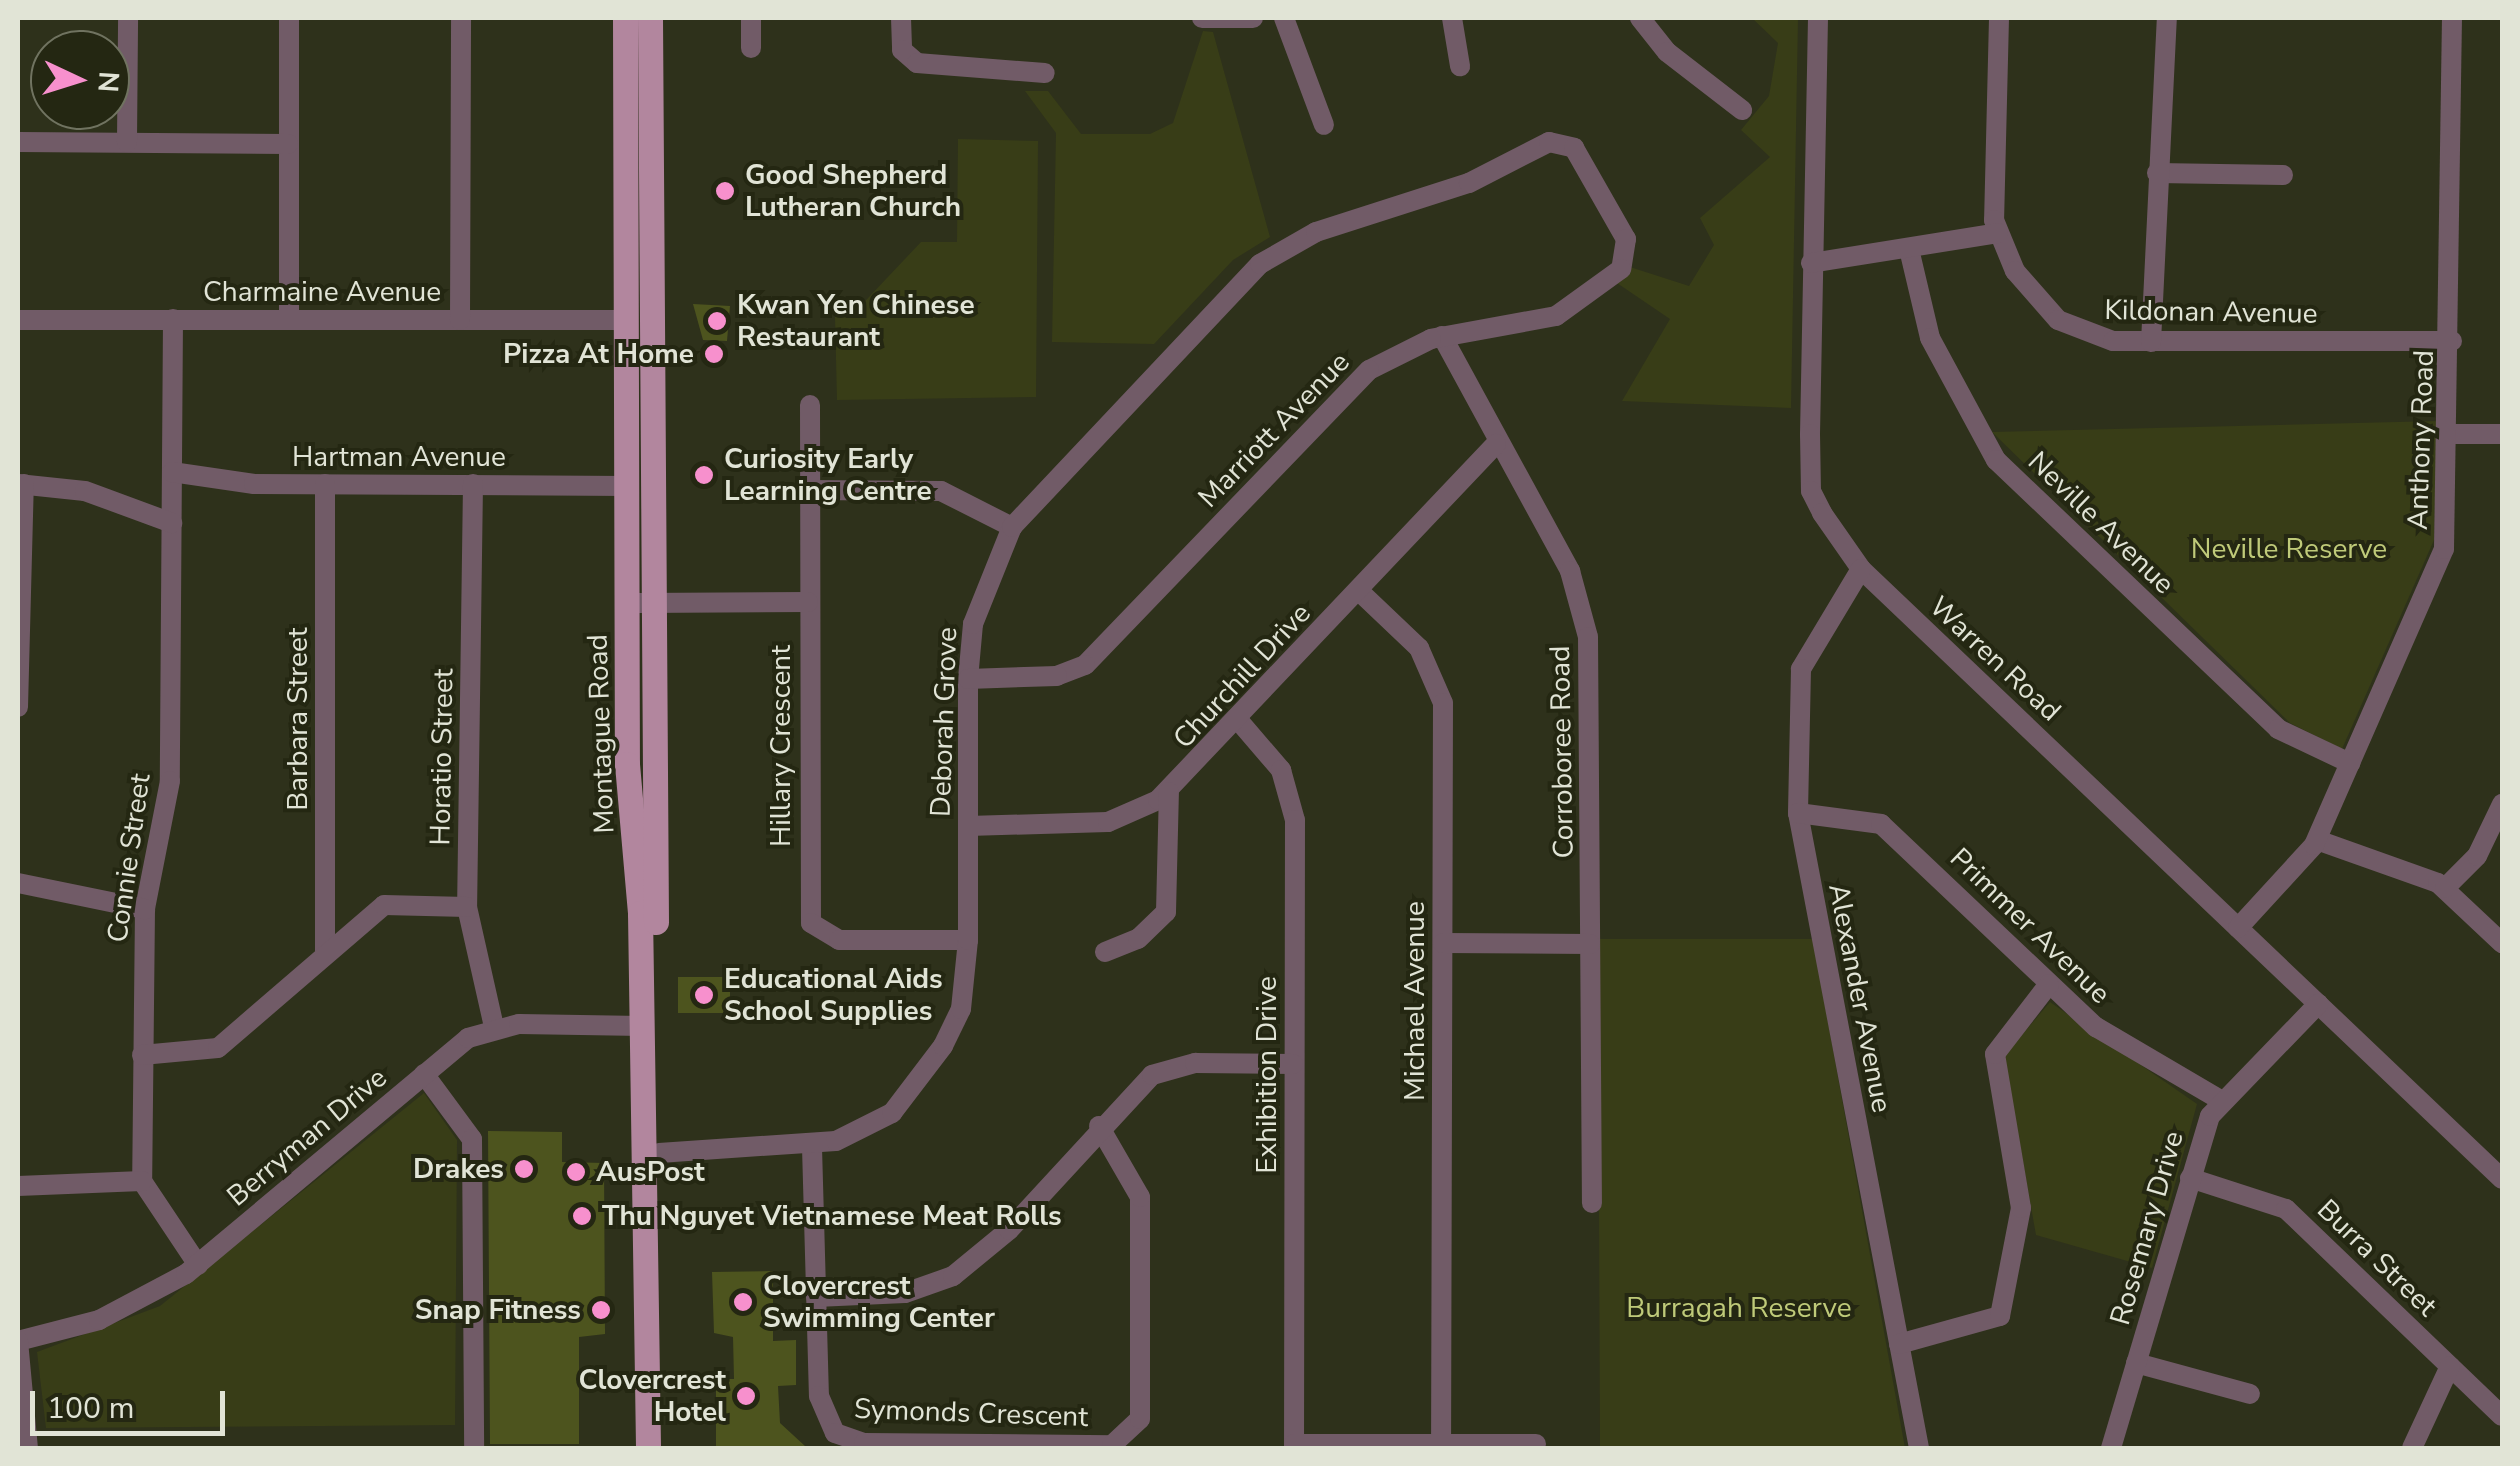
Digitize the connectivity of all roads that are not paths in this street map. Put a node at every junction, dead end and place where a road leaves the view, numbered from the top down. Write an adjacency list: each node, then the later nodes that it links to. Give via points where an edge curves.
1 (128, 18): 24 (street)
2 (288, 18): 25 (street)
3 (462, 18): 34 (street)
4 (625, 18): 35 (main road, Montague Road)
5 (650, 18): 35 (main road, Montague Road)
6 (751, 18): 17 (street)
7 (901, 18): 19 (street, via 902,50 917,63)
8 (1202, 18): 9 (street)
9 (1253, 18)
10 (1284, 18): 21 (street)
11 (1452, 18): 18 (street)
12 (1640, 18): 20 (street, via 1687,70)
13 (1818, 18): 30 (street, Warren Road)
14 (2000, 18): 28 (street, Kildonan Avenue)
15 (2167, 18): 26 (street)
16 (2452, 18): 37 (street, Anthony Road)
17 (751, 48)
18 (1460, 66)
19 (1045, 73)
20 (1742, 110)
21 (1324, 124)
22 (1562, 141): 36 (street, Marriott Avenue, via 1626,239 1627,261 1556,316); 50 (street, Deborah Grove, via 1469,183 1364,212 1260,264)
23 (18, 142): 24 (street)
24 (127, 142): 25 (street)
25 (288, 144): 32 (street)
26 (2156, 173): 27 (street); 38 (street)
27 (2283, 175)
28 (1998, 233): 29 (street); 38 (street, Kildonan Avenue, via 2021,280 2058,320 2094,338)
29 (1910, 249): 30 (street); 58 (street, Neville Avenue, via 1930,338 1996,460 2278,729)
30 (1812, 264): 51 (street, Warren Road, via 1811,491)
31 (174, 319): 32 (street, Charmaine Avenue); 33 (street, Charmaine Avenue); 43 (street, Connie Street)
32 (290, 319): 34 (street, Charmaine Avenue)
33 (18, 320)
34 (460, 320): 35 (street, Charmaine Avenue)
35 (639, 320): 47 (main road, Montague Road); 54 (main road, Montague Road)
36 (1442, 336): 42 (street, Corroboree Road); 55 (street, Marriott Avenue, via 1386,358 1344,390 1086,664 1057,676)
37 (2452, 341): 38 (street, Kildonan Avenue); 40 (street, Anthony Road)
38 (2151, 342)
39 (810, 405): 48 (street, Hillary Crescent)
40 (2452, 434): 41 (street); 58 (street, Anthony Road, via 2441,562)
41 (2502, 434)
42 (1496, 444): 52 (street, Churchill Drive); 72 (street, Corroboree Road, via 1570,571 1585,619)
43 (172, 472): 45 (street, Hartman Avenue); 49 (street, Connie Street)
44 (21, 484): 49 (street, via 85,491); 56 (street)
45 (325, 484): 46 (street, Hartman Avenue); 74 (street, Barbara Street)
46 (474, 484): 47 (street, Hartman Avenue); 66 (street, Horatio Street)
47 (626, 486): 54 (main road, Montague Road)
48 (808, 490): 50 (street, via 942,491); 53 (street, Hillary Crescent)
49 (172, 523): 67 (street, Connie Street, via 170,790)
50 (1012, 528): 55 (street, Deborah Grove, via 980,591)
51 (1861, 569): 61 (street, Alexander Avenue, via 1801,669); 68 (street, Warren Road)
52 (1359, 591): 57 (street, Churchill Drive); 70 (street, Michael Avenue, via 1419,648 1441,692)
53 (808, 602): 54 (street); 69 (street, Hillary Crescent, via 813,928 838,940)
54 (639, 603): 78 (main road, Montague Road)
55 (968, 679): 62 (street, Deborah Grove)
56 (18, 708)
57 (1239, 721): 59 (street, Churchill Drive); 80 (street, Exhibition Drive, via 1281,770 1294,807)
58 (2350, 763): 63 (street, Anthony Road)
59 (1169, 792): 62 (street, Churchill Drive, via 1108,822); 73 (street, via 1170,903 1138,940)
60 (2502, 804): 65 (street, via 2477,856)
61 (1798, 813): 75 (street, Primmer Avenue, via 1881,824); 94 (street, Alexander Avenue)
62 (968, 826): 69 (street, Deborah Grove)
63 (2317, 840): 65 (street); 68 (street, Anthony Road)
64 (18, 883): 67 (street)
65 (2445, 888): 71 (street)
66 (467, 907): 74 (street, via 384,906); 77 (street, Horatio Street)
67 (144, 908): 79 (street, Connie Street)
68 (2238, 928): 76 (street, Warren Road)
69 (968, 940): 84 (street, Deborah Grove, via 961,1009 917,1090 872,1126)
70 (1443, 943): 72 (street); 99 (street, Michael Avenue)
71 (2502, 943)
72 (1590, 944): 90 (street, Corroboree Road)
73 (1105, 952)
74 (325, 954): 79 (street, via 211,1052)
75 (2049, 984): 82 (street, Primmer Avenue, via 2107,1035); 94 (street, via 1995,1054 2022,1208 2000,1316)
76 (2318, 1004): 82 (street, Rosemary Drive); 87 (street, Warren Road)
77 (494, 1027): 78 (street); 81 (street, Berryman Drive)
78 (649, 1027): 85 (main road, Montague Road)
79 (142, 1055): 88 (street, Connie Street)
80 (1294, 1064): 83 (street, via 1173,1066 1140,1082); 101 (street, Exhibition Drive)
81 (424, 1074): 91 (street, Berryman Drive); 104 (street, via 472,1139)
82 (2222, 1102): 86 (street, Rosemary Drive)
83 (1098, 1126): 92 (street, via 1017,1222 944,1282); 102 (street, Symonds Crescent, via 1140,1196 1138,1427 1112,1444)
84 (812, 1148): 85 (street, Deborah Grove); 92 (street, Symonds Crescent)
85 (651, 1153): 105 (main road, Montague Road); 106 (main road, Montague Road)
86 (2190, 1178): 95 (street, Rosemary Drive); 96 (street, Burra Street, via 2286,1209)
87 (2502, 1179)
88 (142, 1180): 89 (street); 91 (street)
89 (18, 1186)
90 (1592, 1203)
91 (198, 1266): 93 (street, Berryman Drive, via 99,1320)
92 (816, 1297): 102 (street, Symonds Crescent, via 820,1409 836,1433 850,1442)
93 (18, 1341): 103 (street)
94 (1899, 1344): 107 (street, Alexander Avenue)
95 (2136, 1363): 97 (street); 108 (street, Rosemary Drive)
96 (2450, 1366): 98 (street, Burra Street); 109 (street)
97 (2250, 1394)
98 (2502, 1416)
99 (1440, 1443): 100 (street); 101 (street)
100 (1536, 1444)
101 (1294, 1446)
102 (983, 1447)
103 (28, 1448)
104 (474, 1448)
105 (648, 1448)
106 (663, 1448)
107 (1919, 1448)
108 (2111, 1448)
109 (2412, 1448)

